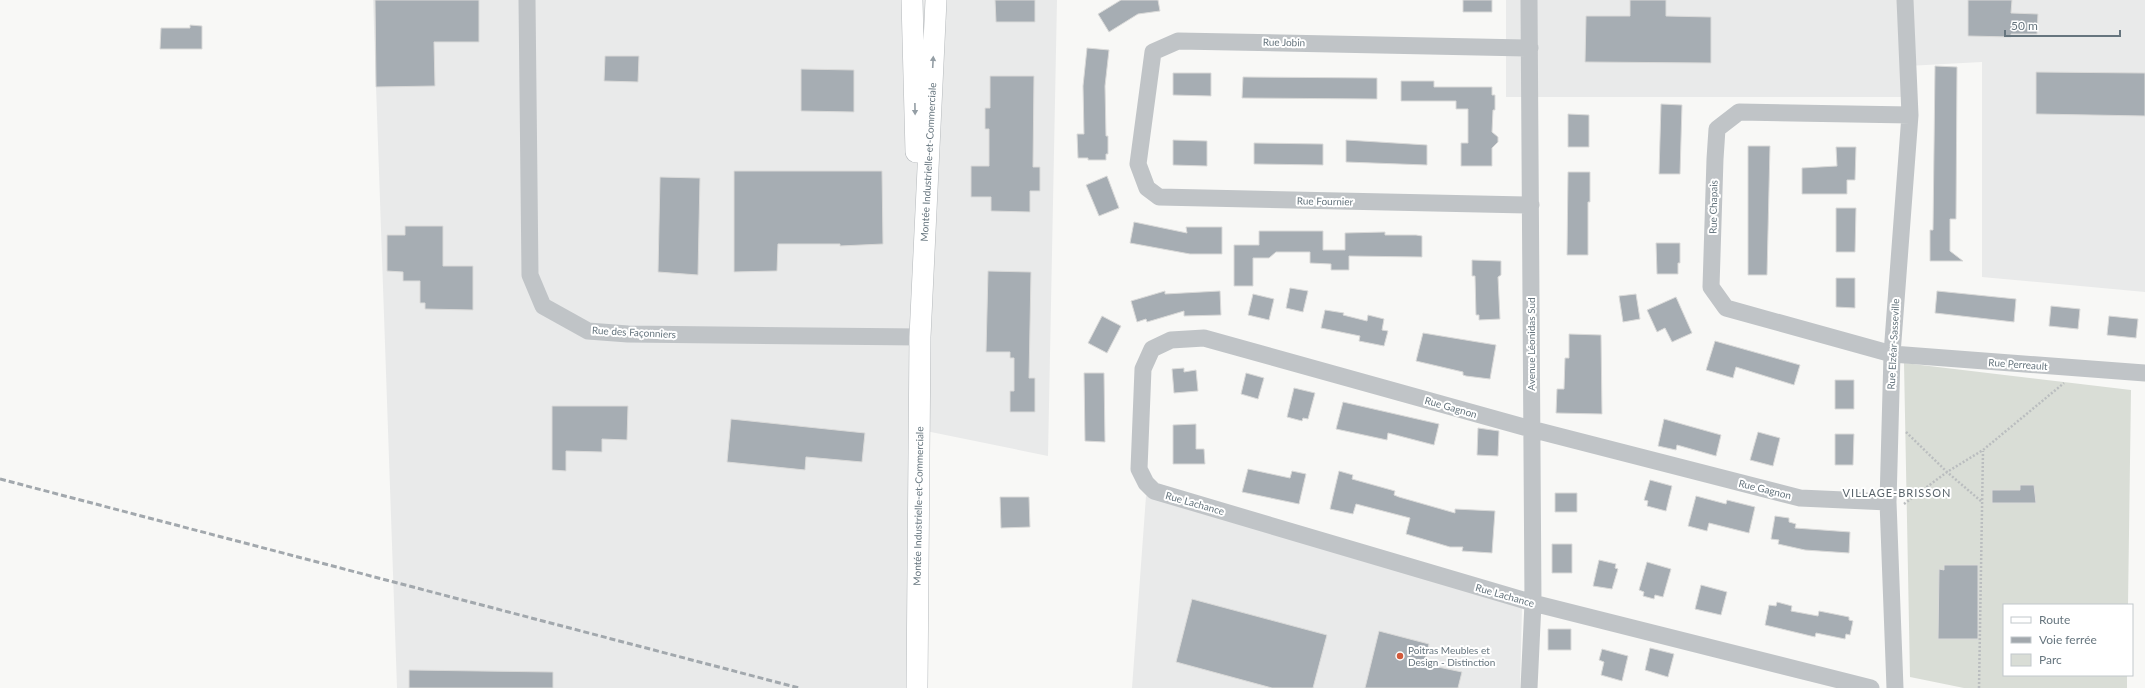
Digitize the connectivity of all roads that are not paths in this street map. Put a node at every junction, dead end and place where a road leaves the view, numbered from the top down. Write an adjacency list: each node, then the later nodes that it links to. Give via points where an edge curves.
1 (527, 0): 10 (street, Rue des Façonniers, via 530,275 543,306 588,331 622,334)
2 (912, 0): 10 (main road, Montée Industrielle-et-Commerciale, one-way to 10)
3 (936, 0): 10 (main road, Montée Industrielle-et-Commerciale, one-way to 3)
4 (1529, 0): 6 (street, Avenue Léonidas Sud)
5 (1905, 0): 7 (street, Rue Elzéar-Sasseville)
6 (1530, 48): 8 (street, Rue Jobin, via 1178,41 1153,52); 9 (street, Avenue Léonidas Sud)
7 (1910, 115): 11 (street, Rue Elzéar-Sasseville); 11 (street, Rue Chapais, via 1739,112 1717,129 1714,160 1711,287 1726,308)
8 (1138, 164): 9 (street, Rue Fournier, via 1147,188 1159,198)
9 (1531, 205): 13 (street, Avenue Léonidas Sud)
10 (920, 331): 17 (main road, Montée Industrielle-et-Commerciale)
11 (1892, 354): 12 (street, Rue Perreault); 15 (street, Rue Elzéar-Sasseville)
12 (2145, 373)
13 (1531, 429): 14 (street, Rue Gagnon, via 1204,338 1171,340 1152,349 1144,369 1139,469); 15 (street, Rue Gagnon, via 1800,498); 16 (street, Avenue Léonidas Sud)
14 (1146, 483): 16 (street, Rue Lachance, via 1154,491)
15 (1888, 509): 20 (street, Rue Elzéar-Sasseville)
16 (1533, 603): 18 (street, Avenue Léonidas Sud); 19 (street, Rue Lachance)
17 (917, 688)
18 (1529, 688)
19 (1871, 688)
20 (1895, 688)

